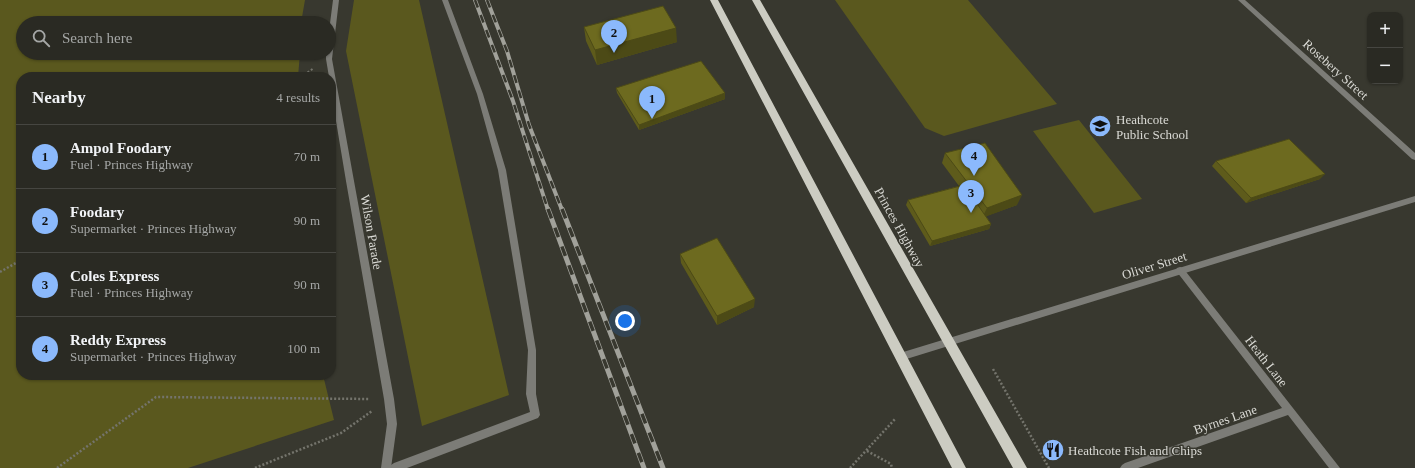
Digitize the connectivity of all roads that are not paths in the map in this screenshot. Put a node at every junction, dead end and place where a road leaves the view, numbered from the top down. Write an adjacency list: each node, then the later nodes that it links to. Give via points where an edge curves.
1 (336, 0): 6 (street, Wilson Parade)
2 (445, 0): 17 (street, via 480,94 502,170 532,350 531,394 535,415)
3 (714, 0): 14 (highway)
4 (756, 0): 13 (highway, Princes Highway)
5 (1241, 0): 10 (street, Rosebery Street)
6 (334, 16)
7 (329, 60): 8 (street, Wilson Parade)
8 (331, 72)
9 (336, 100): 16 (street, Wilson Parade, via 389,399 392,424)
10 (1415, 157)
11 (1415, 199): 12 (street, Oliver Street)
12 (1180, 270): 13 (street, Oliver Street); 15 (street, Heath Lane)
13 (948, 344): 14 (street, Oliver Street); 19 (highway, Princes Highway)
14 (900, 357): 18 (highway)
15 (1289, 410): 20 (street, Byrnes Lane); 21 (street, Heath Lane)
16 (386, 468)
17 (394, 468)
18 (959, 468)
19 (1020, 468)
20 (1125, 468)
21 (1335, 468)

